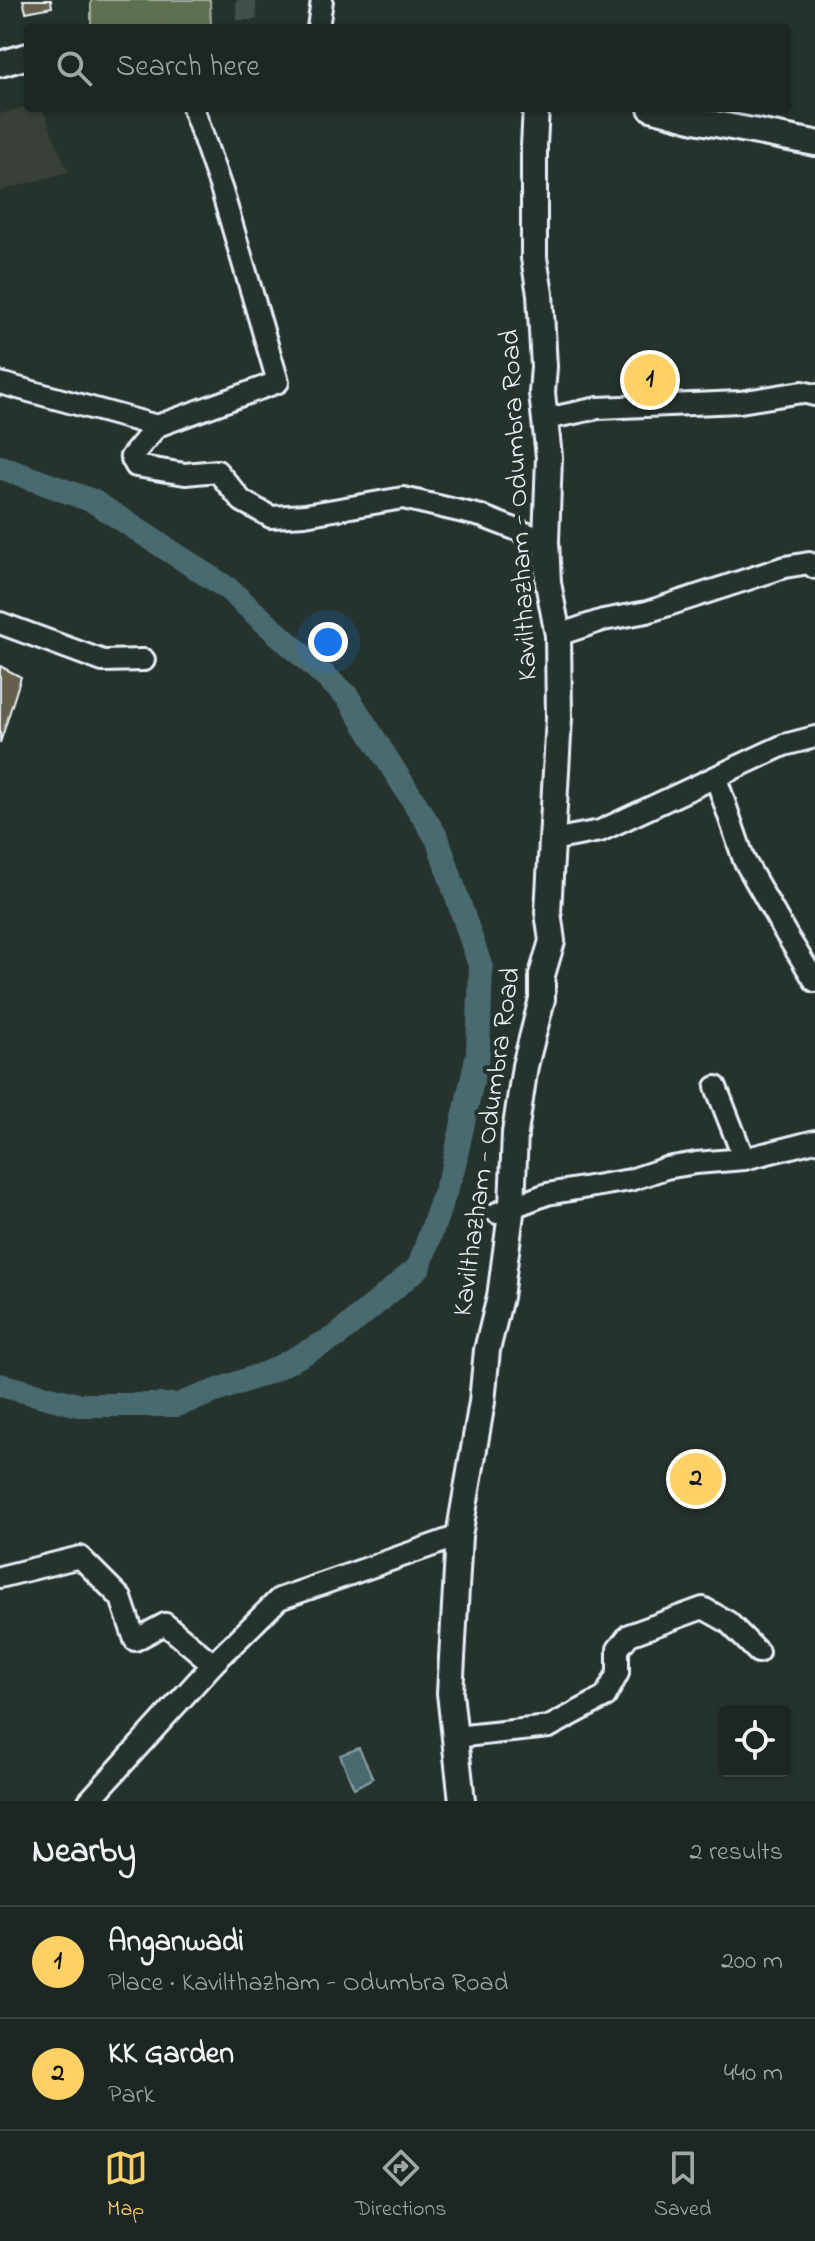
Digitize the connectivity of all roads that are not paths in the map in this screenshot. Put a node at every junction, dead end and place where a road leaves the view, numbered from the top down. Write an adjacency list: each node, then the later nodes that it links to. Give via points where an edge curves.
1 (322, 0): 2 (street)
2 (319, 24)
3 (24, 57): 4 (main road)
4 (0, 64)
5 (194, 112): 12 (street, via 278,382)
6 (536, 112): 11 (main road, Kavilthazham - Odumbra Road, via 534,258)
7 (666, 112): 8 (main road)
8 (815, 143)
9 (0, 383): 12 (street)
10 (815, 395): 11 (street, via 598,408)
11 (546, 419): 13 (main road, Kavilthazham - Odumbra Road)
12 (157, 426): 13 (street, via 131,457 136,466 185,474 217,471 242,501 271,517 403,498 481,516)
13 (546, 541): 16 (main road, Kavilthazham - Odumbra Road)
14 (815, 568): 16 (street, via 809,563 785,567)
15 (0, 623): 17 (street, via 103,661)
16 (558, 635): 20 (main road, Kavilthazham - Odumbra Road)
17 (144, 660)
18 (815, 737): 19 (street, via 784,745)
19 (716, 778): 20 (street, via 600,831); 21 (street, via 744,860)
20 (552, 840): 25 (main road, Kavilthazham - Odumbra Road, via 552,941 525,1066)
21 (815, 981)
22 (716, 1087): 24 (street)
23 (815, 1141): 24 (street)
24 (744, 1159): 25 (street, via 666,1168)
25 (504, 1209): 26 (main road, Kavilthazham - Odumbra Road, via 500,1297)
26 (459, 1536): 29 (street, via 279,1599); 30 (main road, Kavilthazham - Odumbra Road, via 450,1693)
27 (0, 1577): 29 (street, via 80,1557 121,1598 135,1640 165,1624)
28 (758, 1652): 30 (street, via 728,1622 703,1608 629,1635 618,1649 618,1673 605,1697 549,1727)
29 (213, 1664): 31 (street)
30 (455, 1737): 32 (main road, Kavilthazham - Odumbra Road)
31 (89, 1801)
32 (462, 1801)

